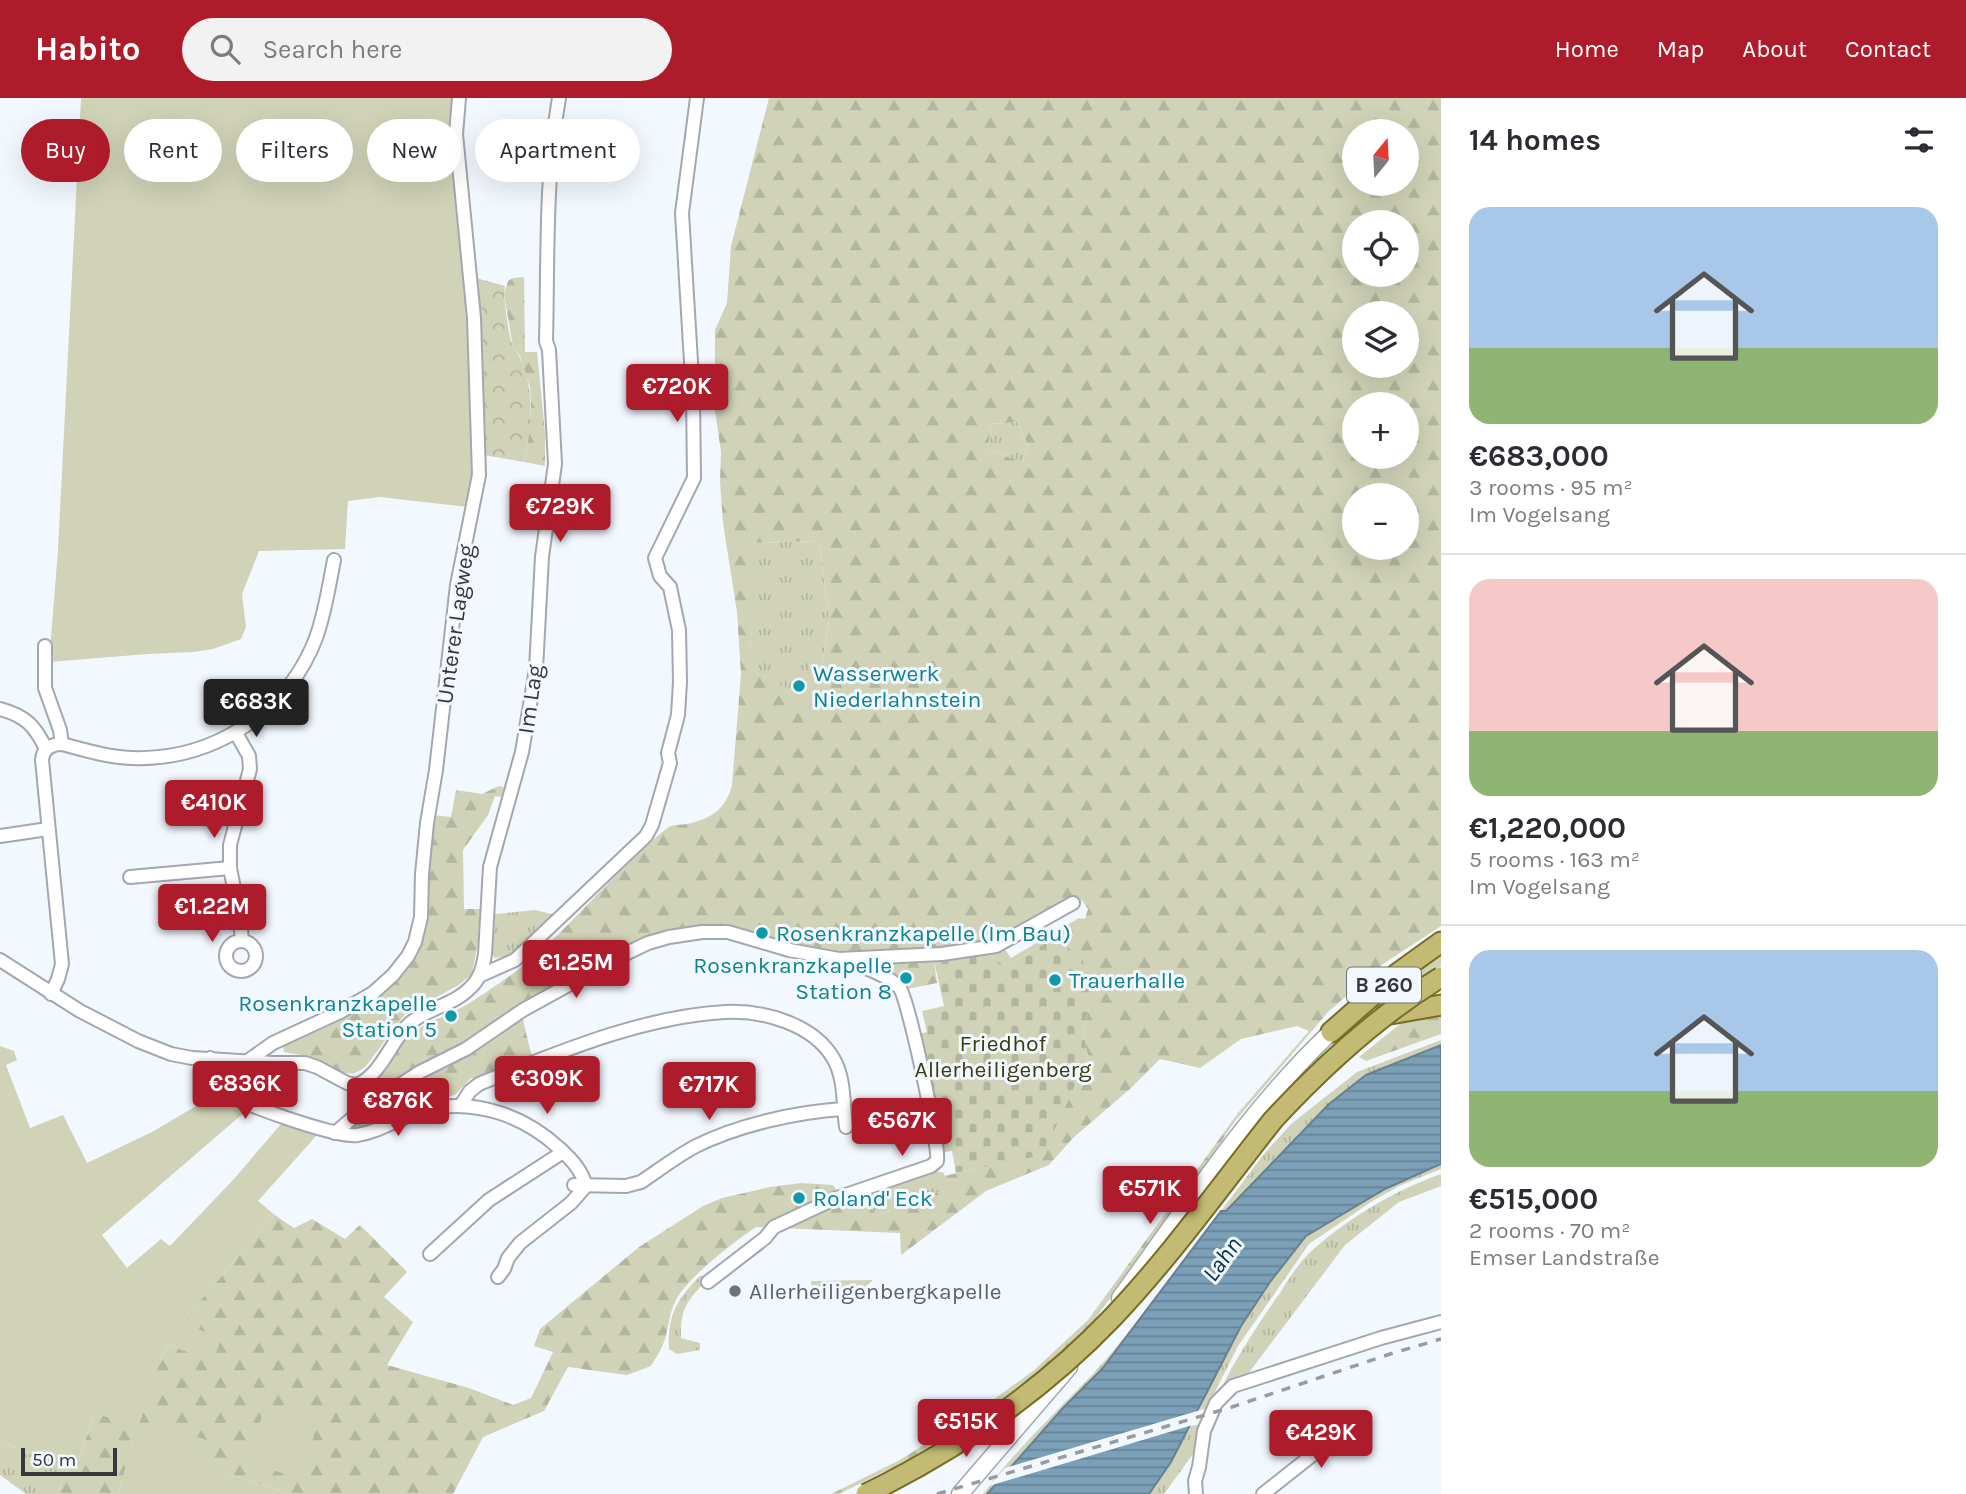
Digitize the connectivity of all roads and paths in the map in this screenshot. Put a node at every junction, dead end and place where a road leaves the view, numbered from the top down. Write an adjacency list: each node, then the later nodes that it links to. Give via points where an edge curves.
1 (459, 98): 25 (street, Unterer Lagweg, via 456,134 474,318 479,475 457,585 426,835 421,917 408,956 373,993 273,1043)
2 (559, 98): 19 (street, Im Lag, via 550,181 546,341 555,464 542,557 531,706 490,867)
3 (697, 98): 19 (street, via 682,213 694,478 655,558 660,576 670,587 680,629 678,715 668,753 670,763 646,836 515,960)
4 (334, 560): 7 (street, via 317,635 299,672 269,708)
5 (45, 646): 8 (street, via 46,691)
6 (0, 709): 9 (street, via 31,724)
7 (236, 733): 8 (street, via 187,752 132,758); 12 (street, via 249,755 250,769 230,845)
8 (62, 744): 9 (street)
9 (46, 749): 10 (street, via 42,774)
10 (48, 829): 11 (street); 21 (street, via 62,964)
11 (0, 836)
12 (230, 868): 13 (street); 15 (street)
13 (130, 877)
14 (1073, 903): 17 (street, via 995,946 942,954)
15 (242, 941)
16 (1441, 942): 23 (main road, B 260)
17 (839, 959): 29 (street, via 728,932 693,933 648,943 420,1072); 34 (street, via 884,977 902,990 934,1126 937,1161 774,1227)
18 (0, 960): 21 (street)
19 (480, 976): 25 (street, via 466,992 407,1026 376,1070 359,1085 305,1063)
20 (1441, 977): 37 (main road, B 260, bridge, via 1368,1028 1297,1094 1135,1293 1083,1346 996,1416 935,1457)
21 (51, 994): 24 (street, via 170,1054)
22 (1441, 1005): 23 (main road, B 260, via 1395,1012)
23 (1331, 1031): 38 (street, via 1249,1122 1071,1365)
24 (210, 1058): 25 (street); 29 (street, via 215,1086 229,1096)
25 (249, 1060)
26 (461, 1105): 27 (street, via 479,1084 602,1039 663,1022 736,1012 787,1022 814,1036 835,1061); 29 (street, via 428,1109 356,1135); 30 (street, via 518,1119)
27 (844, 1109): 28 (street); 31 (street, via 734,1130 694,1147 631,1185)
28 (846, 1126)
29 (335, 1133)
30 (563, 1152): 31 (street, via 581,1171); 32 (street, via 489,1200)
31 (580, 1186): 33 (street, via 570,1203 520,1243)
32 (430, 1254)
33 (498, 1277)
34 (708, 1282)
35 (1441, 1322): 39 (street, via 1233,1386 1216,1403 1204,1431)
36 (1358, 1419): 40 (street)
37 (866, 1494)
38 (960, 1494)
39 (1196, 1494)
40 (1264, 1494)

